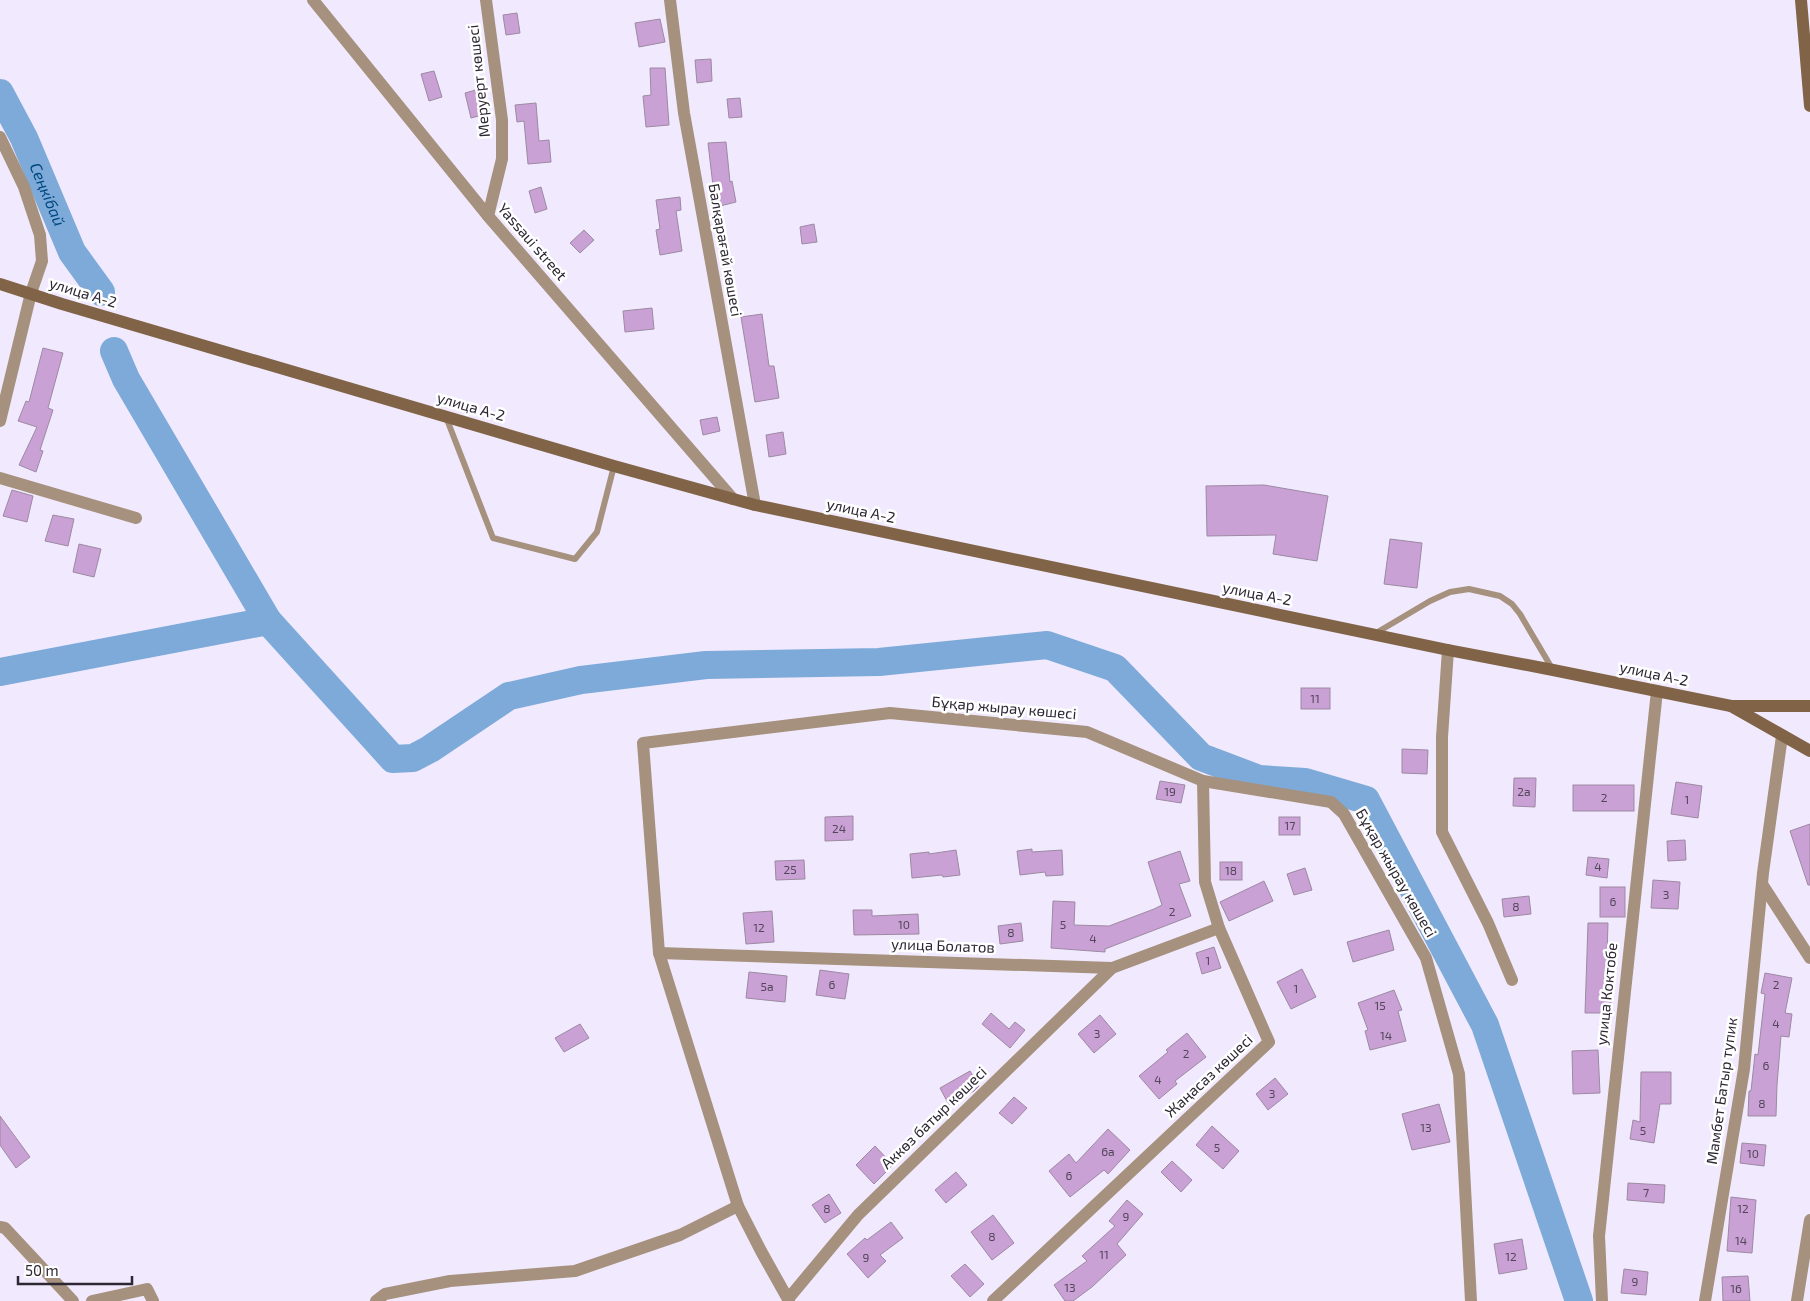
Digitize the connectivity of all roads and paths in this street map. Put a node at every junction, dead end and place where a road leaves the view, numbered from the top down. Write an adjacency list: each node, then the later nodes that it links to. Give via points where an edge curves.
1 (313, 0): 7 (street, Yassaui street)
2 (486, 0): 7 (street, Меруерт көшесі, via 502,120 502,159)
3 (670, 0): 15 (street, Балқарағай көшесі, via 684,113)
4 (1801, 0): 5 (main road)
5 (1810, 106)
6 (0, 137): 9 (street, via 24,187 40,234 42,261)
7 (488, 216): 14 (street, Yassaui street)
8 (0, 284): 9 (main road, улица А-2)
9 (31, 293): 10 (main road, улица А-2); 11 (street)
10 (446, 417): 12 (main road, улица А-2); 12 (lane, via 493,538 575,560 597,532)
11 (0, 421)
12 (614, 466): 14 (main road, улица А-2)
13 (0, 478): 16 (street)
14 (733, 499): 15 (main road, улица А-2)
15 (755, 505): 17 (main road, улица А-2)
16 (136, 518)
17 (1375, 634): 18 (main road, улица А-2); 19 (lane, via 1450,592 1469,590 1500,596 1520,614)
18 (1448, 650): 19 (main road, улица А-2); 31 (street, via 1442,737 1442,832 1488,923)
19 (1553, 670): 20 (main road, улица А-2)
20 (1657, 691): 21 (main road, улица А-2); 42 (street, улица Коктобе, via 1599,1236)
21 (1731, 706): 22 (main road, улица А-2); 23 (main road, улица А-2)
22 (1810, 706)
23 (1782, 736): 24 (main road, улица А-2); 26 (street, Мамбет Батыр тупик)
24 (1810, 751)
25 (1203, 781): 27 (street, Жаңасаз көшесі, via 1204,882); 28 (street, Бұқар жырау көшесі, via 1087,732 890,713 643,742); 41 (street, Бұқар жырау көшесі, via 1331,802 1344,814 1426,958 1459,1074)
26 (1762, 884): 29 (street); 43 (street, Мамбет Батыр тупик, via 1744,1070)
27 (1219, 928): 30 (street, улица Болатов); 40 (street, Жаңасаз көшесі, via 1269,1042)
28 (659, 953): 30 (street, улица Болатов); 32 (street)
29 (1810, 958)
30 (1112, 968): 35 (street, Аккөз батыр көшесі, via 858,1215)
31 (1512, 980)
32 (738, 1206): 35 (street); 39 (street, via 680,1235 575,1271 450,1280 385,1294)
33 (1810, 1220): 44 (street)
34 (0, 1227): 36 (street, via 5,1228)
35 (789, 1300)
36 (73, 1301)
37 (92, 1301): 38 (street, via 146,1289)
38 (153, 1301)
39 (376, 1301)
40 (993, 1301)
41 (1471, 1301)
42 (1602, 1301)
43 (1705, 1301)
44 (1797, 1301)

